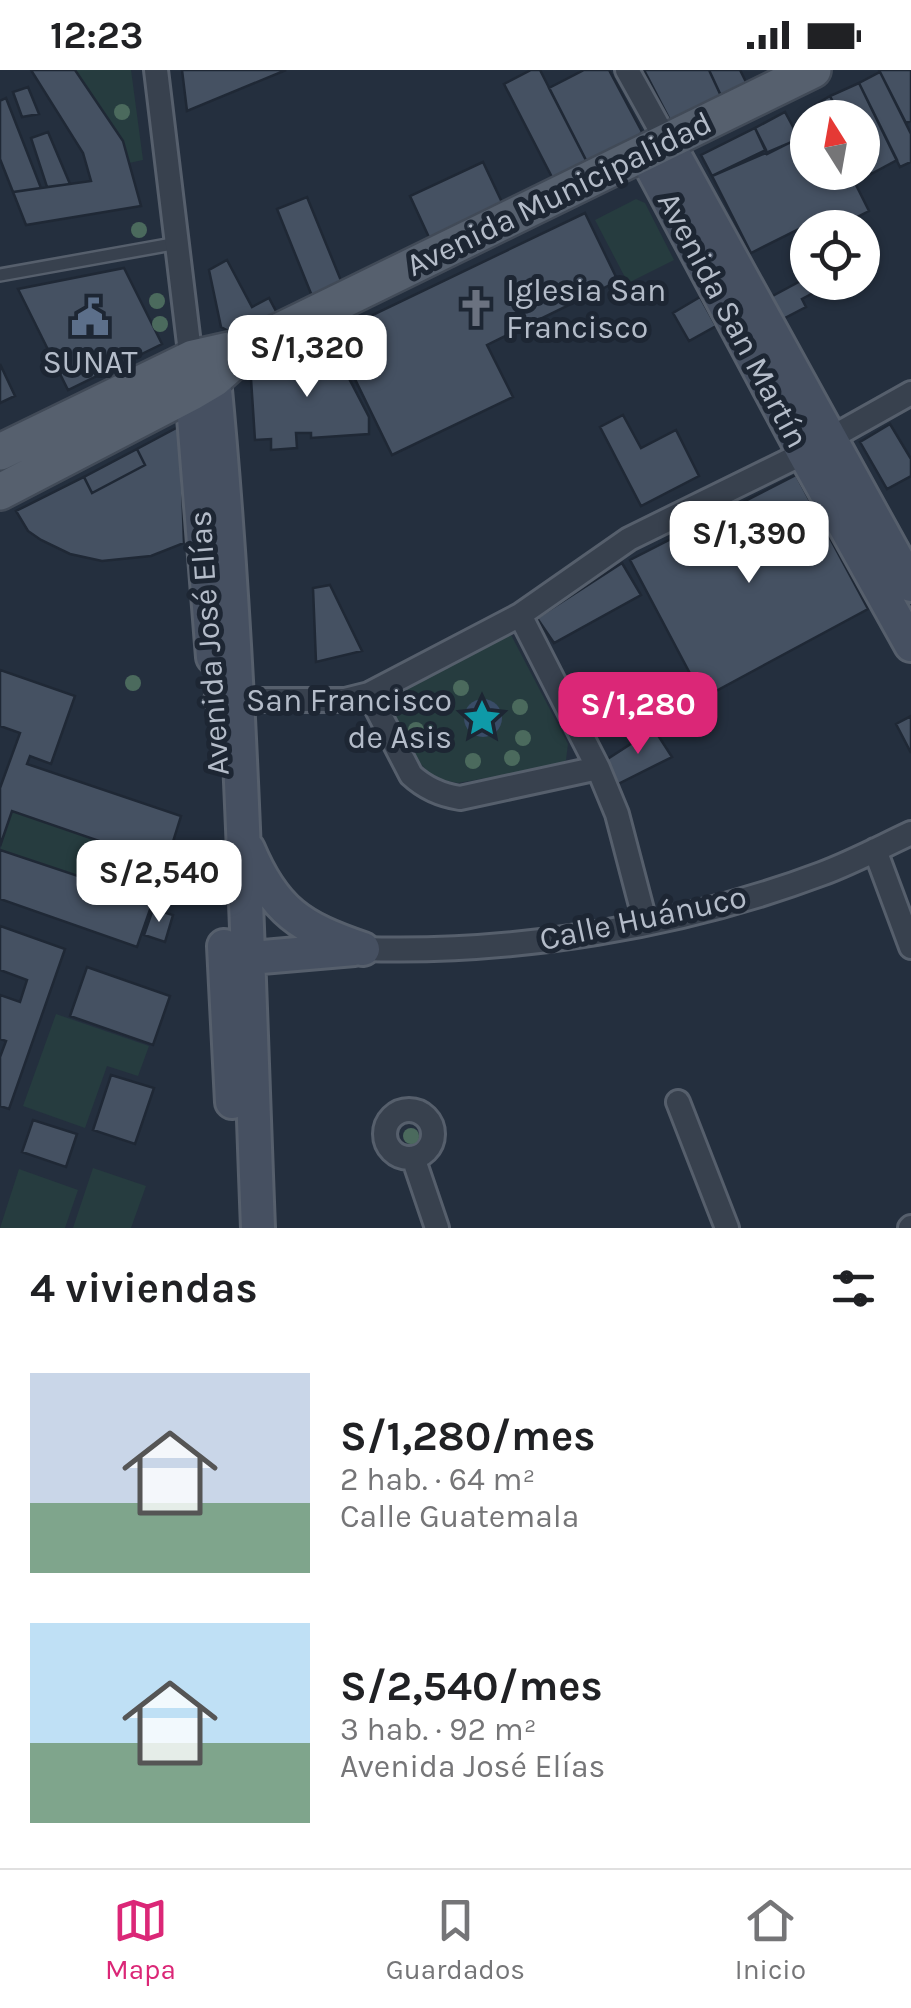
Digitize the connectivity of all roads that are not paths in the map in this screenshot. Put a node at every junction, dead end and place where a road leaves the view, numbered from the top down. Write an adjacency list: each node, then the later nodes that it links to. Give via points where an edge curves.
1 (156, 70): 5 (street)
2 (626, 70): 4 (street)
3 (813, 70): 4 (main road, Avenida Municipalidad)
4 (655, 147): 7 (main road, Avenida Municipalidad); 9 (street, Avenida San Martín)
5 (178, 242): 6 (lane); 7 (street)
6 (0, 275)
7 (200, 376): 10 (main road); 11 (main road); 16 (street, Avenida José Elías)
8 (911, 393): 9 (street)
9 (816, 447): 12 (street, Avenida San Martín); 13 (street); 14 (street, Avenida San Martín)
10 (0, 452)
11 (0, 492)
12 (911, 585)
13 (520, 616): 15 (street); 17 (street)
14 (911, 645)
15 (370, 694): 16 (street, via 346,700); 17 (street, via 411,775 446,796)
16 (226, 699): 18 (street, Avenida José Elías); 24 (street, Avenida José Elías)
17 (598, 768): 21 (street)
18 (241, 830): 23 (street, via 262,880 285,911 328,937); 24 (street, Avenida José Elías)
19 (911, 833): 20 (street, Calle Huánuco)
20 (874, 850): 21 (street, Calle Huánuco, via 754,896); 22 (street)
21 (645, 922): 23 (street, Calle Huánuco, via 527,942)
22 (911, 947)
23 (363, 948): 24 (street)
24 (235, 959): 27 (street, Avenida José Elías); 28 (street, Avenida José Elías, via 252,1028)
25 (678, 1102): 30 (street)
26 (414, 1159): 29 (street)
27 (239, 1228)
28 (258, 1228)
29 (437, 1228)
30 (727, 1228)

